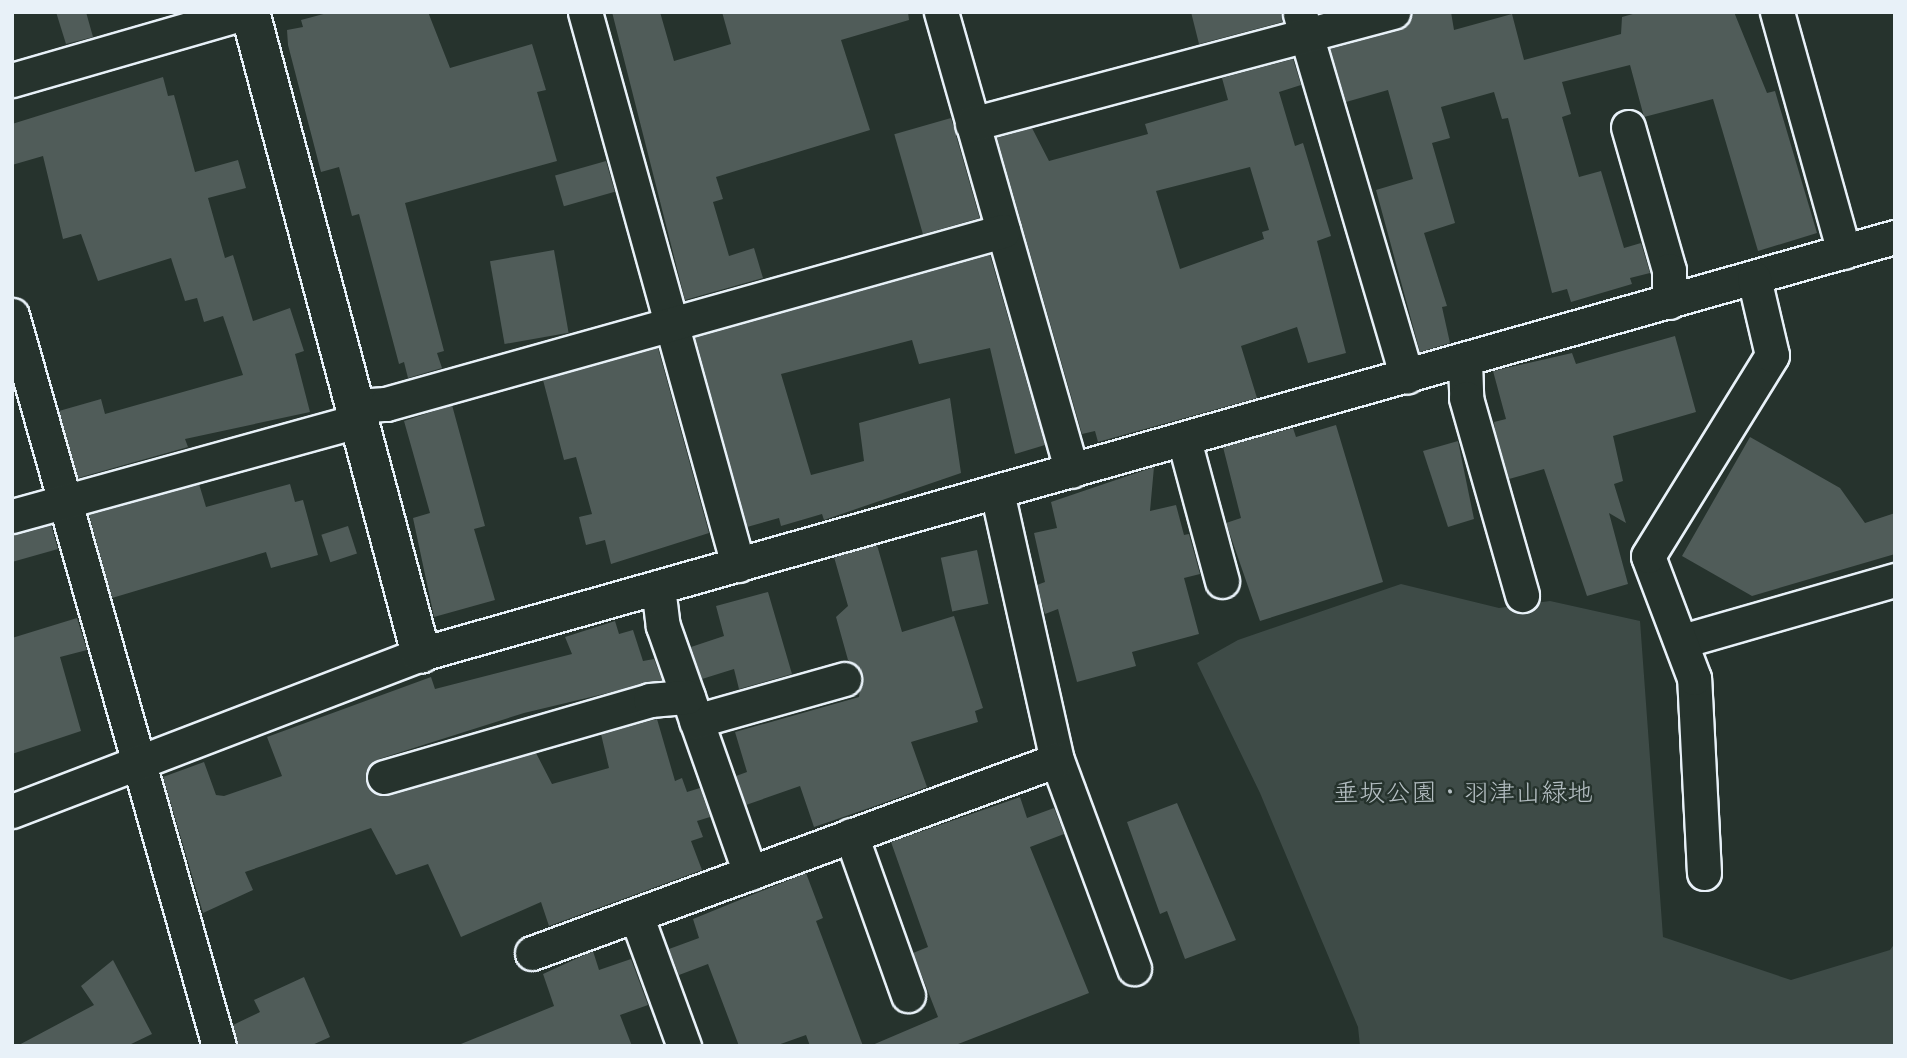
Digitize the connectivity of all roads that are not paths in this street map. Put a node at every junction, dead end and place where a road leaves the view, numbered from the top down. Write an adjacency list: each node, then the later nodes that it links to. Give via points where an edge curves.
1 (249, 12): 7 (street); 19 (street)
2 (585, 12): 16 (street)
3 (941, 12): 8 (street)
4 (1393, 12): 6 (street)
5 (1777, 12): 12 (street)
6 (1303, 23): 8 (street); 18 (street)
7 (12, 80)
8 (972, 124): 10 (street)
9 (1628, 127): 14 (street, via 1669,270)
10 (1003, 231): 16 (street); 21 (street)
11 (1895, 237): 12 (street)
12 (1844, 252): 13 (street)
13 (1754, 278): 14 (street); 30 (street, via 1772,355 1648,556 1669,621)
14 (1669, 302): 17 (street)
15 (12, 315): 23 (street)
16 (672, 325): 19 (street); 25 (street)
17 (1465, 361): 18 (street); 29 (street, via 1466,398)
18 (1407, 377): 20 (street)
19 (358, 413): 23 (street); 31 (street)
20 (1184, 440): 21 (street); 27 (street)
21 (1072, 471): 22 (street)
22 (997, 492): 25 (street); 34 (street)
23 (64, 501): 24 (street); 35 (street)
24 (12, 516)
25 (738, 565): 28 (street)
26 (1895, 580): 30 (street)
27 (1222, 581)
28 (658, 587): 31 (street); 33 (street, via 663,626)
29 (1522, 595)
30 (1682, 640): 40 (street, via 1694,678)
31 (421, 654): 35 (street)
32 (844, 679): 33 (street)
33 (692, 709): 36 (street, via 650,700); 39 (street)
34 (1057, 760): 38 (street); 43 (street)
35 (139, 764): 37 (street); 45 (street)
36 (384, 777)
37 (12, 811)
38 (851, 835): 39 (street); 44 (street)
39 (750, 873): 41 (street)
40 (1704, 873)
41 (636, 915): 42 (street); 46 (street)
42 (532, 953)
43 (1134, 968)
44 (908, 995)
45 (219, 1046)
46 (684, 1046)

